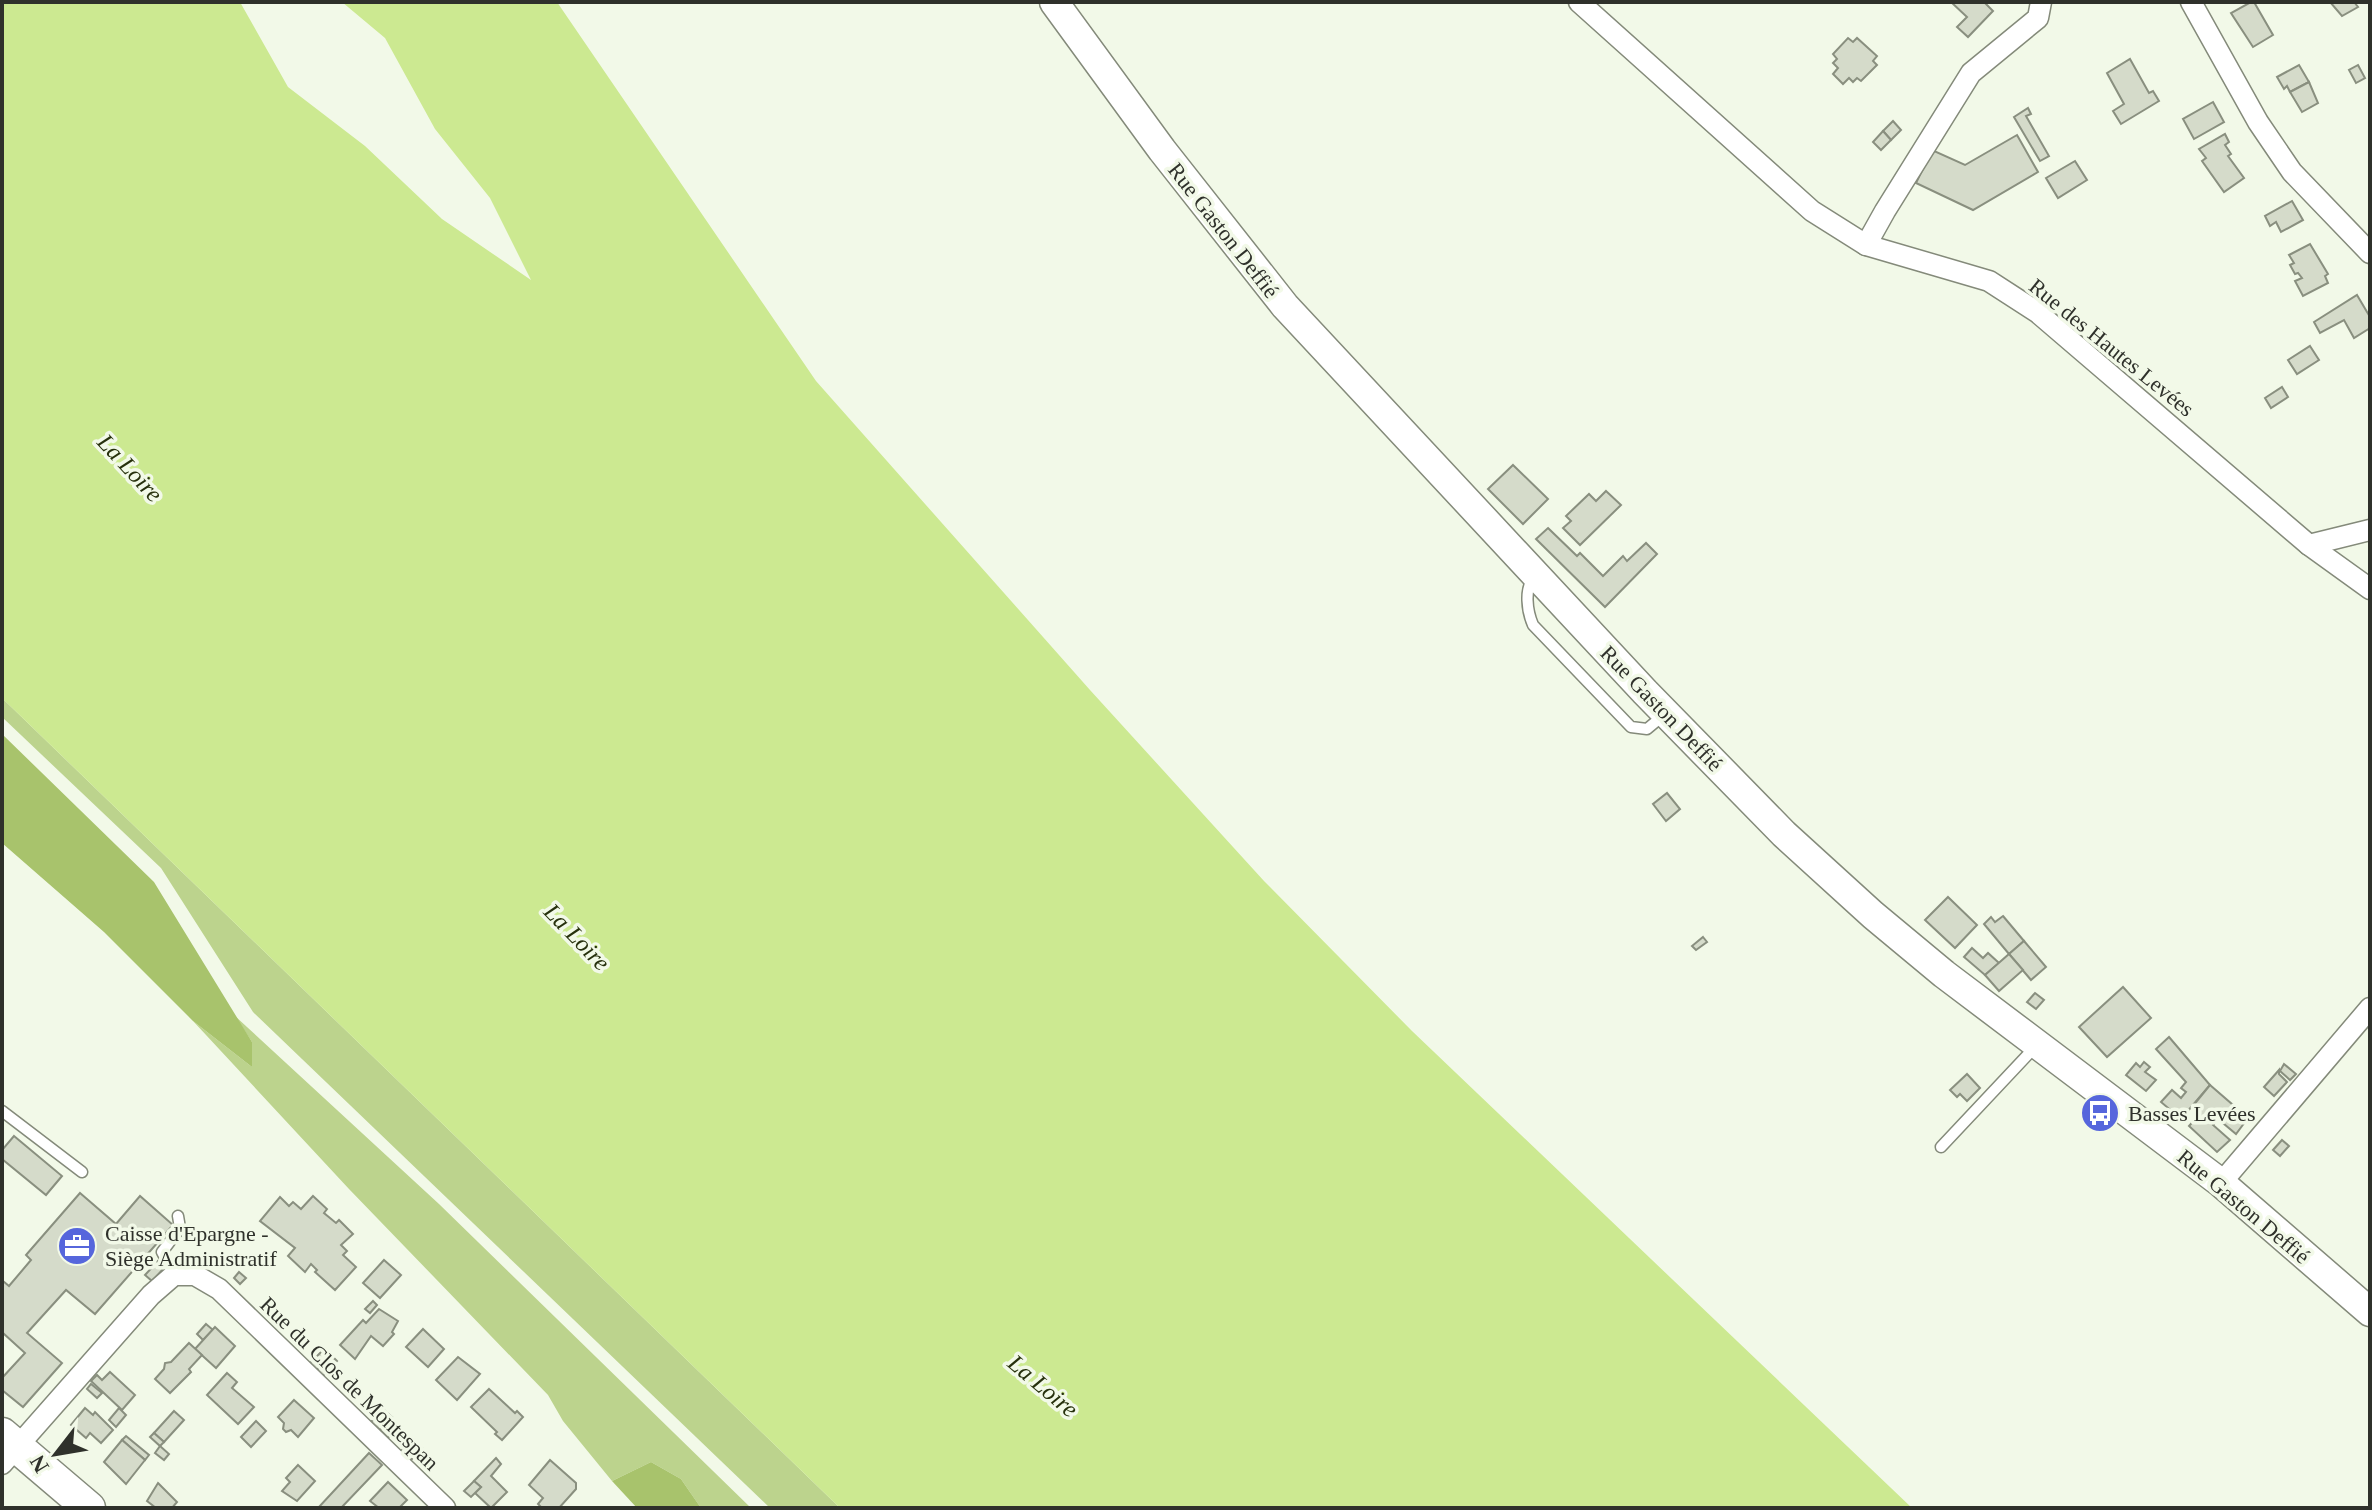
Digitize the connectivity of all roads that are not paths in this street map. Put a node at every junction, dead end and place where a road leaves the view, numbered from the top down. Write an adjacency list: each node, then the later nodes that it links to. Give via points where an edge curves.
1 (1054, 2): 11 (main road, Rue Gaston Deffié, via 1285,306 1535,576 1784,834 1944,974)
2 (1579, 2): 5 (street, Rue des Hautes Levées, via 1812,211)
3 (2041, 2): 5 (street, via 2038,18 1971,73)
4 (2191, 2): 6 (street, via 2292,172)
5 (1866, 245): 8 (street, Rue des Hautes Levées, via 1989,281 2037,312)
6 (2370, 253)
7 (2370, 530): 8 (street)
8 (2309, 545): 9 (street, Rue des Hautes Levées)
9 (2370, 589)
10 (2370, 1008): 15 (street)
11 (2038, 1045): 13 (lane); 15 (main road, Rue Gaston Deffié)
12 (2, 1111): 14 (lane)
13 (1941, 1147)
14 (82, 1172)
15 (2221, 1183): 18 (main road, Rue Gaston Deffié)
16 (178, 1216): 17 (lane, via 180,1228 162,1252)
17 (174, 1275): 19 (street); 23 (street, Rue du Clos de Montespan, via 195,1275 219,1289)
18 (2370, 1312)
19 (5, 1453): 20 (main road); 21 (street); 22 (main road)
20 (56, 1508)
21 (76, 1508)
22 (89, 1508)
23 (445, 1508)

